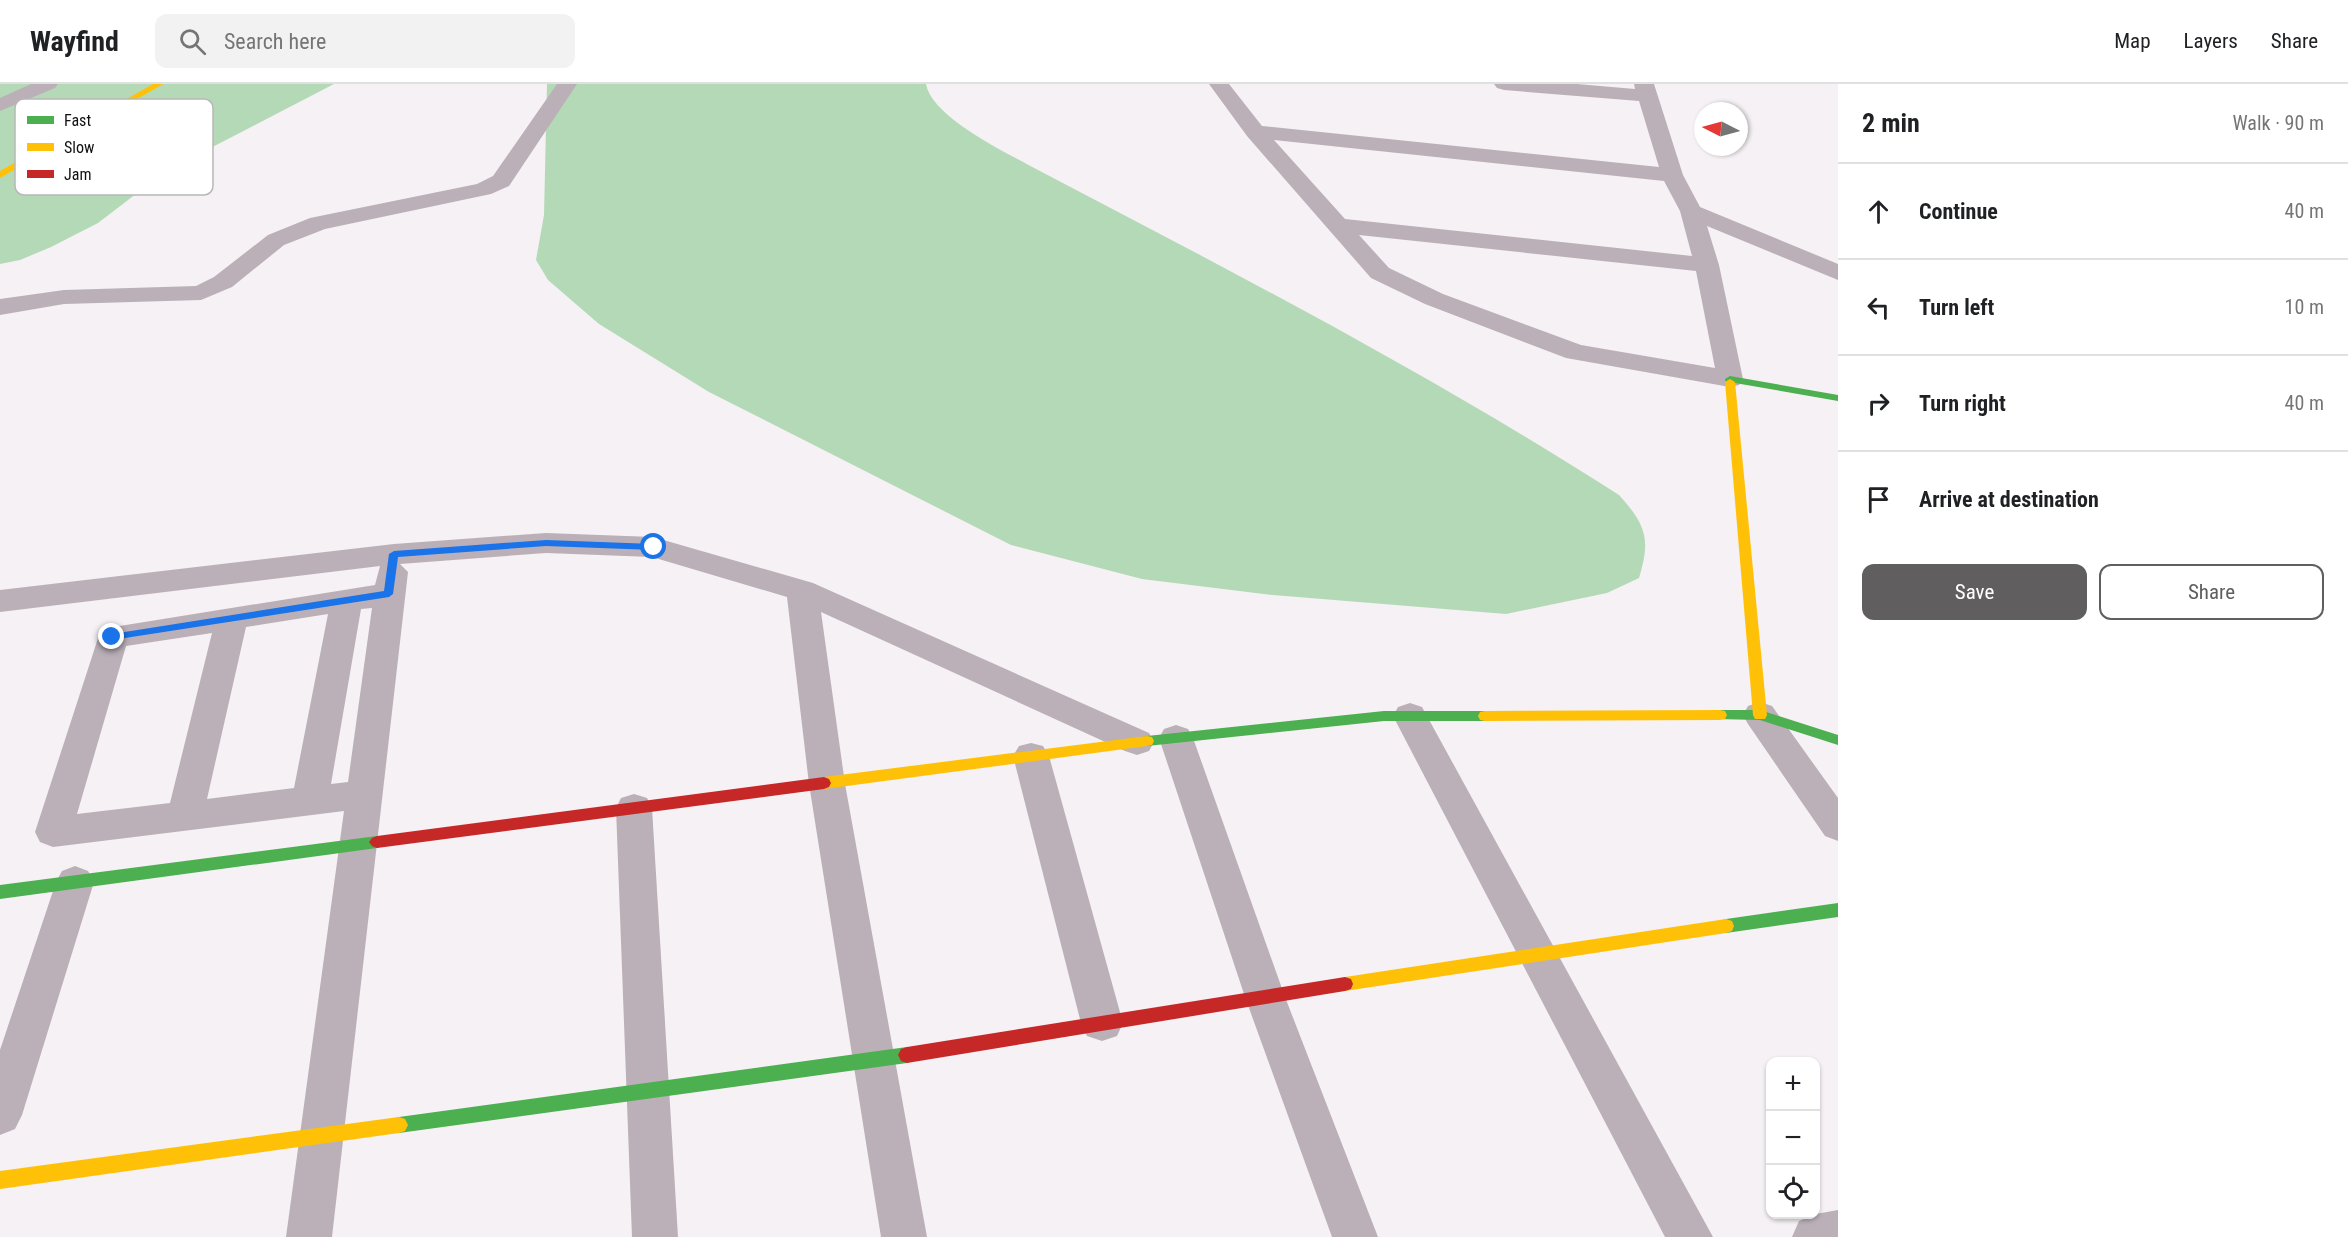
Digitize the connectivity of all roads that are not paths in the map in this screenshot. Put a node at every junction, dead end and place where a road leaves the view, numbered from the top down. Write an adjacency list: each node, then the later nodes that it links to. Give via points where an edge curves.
1 (48, 84): 8 (street)
2 (159, 84): 7 (street)
3 (567, 84): 17 (street, via 501,181 483,189 318,223 276,240 223,282 201,293 64,297)
4 (1219, 84): 9 (street)
5 (1504, 84): 6 (street)
6 (1646, 90): 12 (street)
7 (133, 99)
8 (0, 105)
9 (1254, 132): 12 (street); 14 (street)
10 (15, 166): 11 (street)
11 (0, 175)
12 (1672, 175): 13 (street)
13 (1691, 211): 15 (street); 16 (street)
14 (1341, 226): 15 (street); 18 (street, via 1380,273 1434,298 1575,352)
15 (1707, 265): 18 (street)
16 (1838, 273)
17 (0, 307)
18 (1730, 379): 19 (street); 26 (street)
19 (1838, 398)
20 (394, 554): 21 (street, via 546,543 654,547); 22 (street); 24 (street)
21 (802, 591): 30 (street); 32 (street)
22 (389, 594): 23 (street); 33 (street)
23 (347, 600): 25 (street); 34 (street)
24 (0, 601)
25 (232, 618): 36 (street); 36 (street, via 112,637 53,832)
26 (1760, 715): 27 (street); 29 (street); 37 (street)
27 (1410, 716): 28 (street); 42 (street)
28 (1176, 738): 30 (street); 43 (street)
29 (1838, 740)
30 (1137, 742): 31 (street)
31 (1031, 756): 32 (street); 44 (street)
32 (827, 784): 35 (street); 45 (street)
33 (364, 794): 34 (street); 38 (street)
34 (310, 801): 36 (street)
35 (634, 808): 38 (street); 46 (street)
36 (185, 816)
37 (1838, 826)
38 (358, 843): 39 (street); 48 (street)
39 (75, 882): 40 (street); 47 (street)
40 (0, 892)
41 (1838, 910): 42 (street)
42 (1539, 953): 43 (street); 55 (street)
43 (1265, 997): 44 (street); 54 (street)
44 (1102, 1023): 45 (street)
45 (874, 1060): 46 (street); 53 (street)
46 (649, 1090): 48 (street); 52 (street)
47 (0, 1115)
48 (321, 1135): 49 (street); 51 (street)
49 (0, 1180)
50 (1838, 1233): 56 (street)
51 (309, 1237)
52 (656, 1237)
53 (904, 1237)
54 (1355, 1237)
55 (1690, 1237)
56 (1815, 1237)

